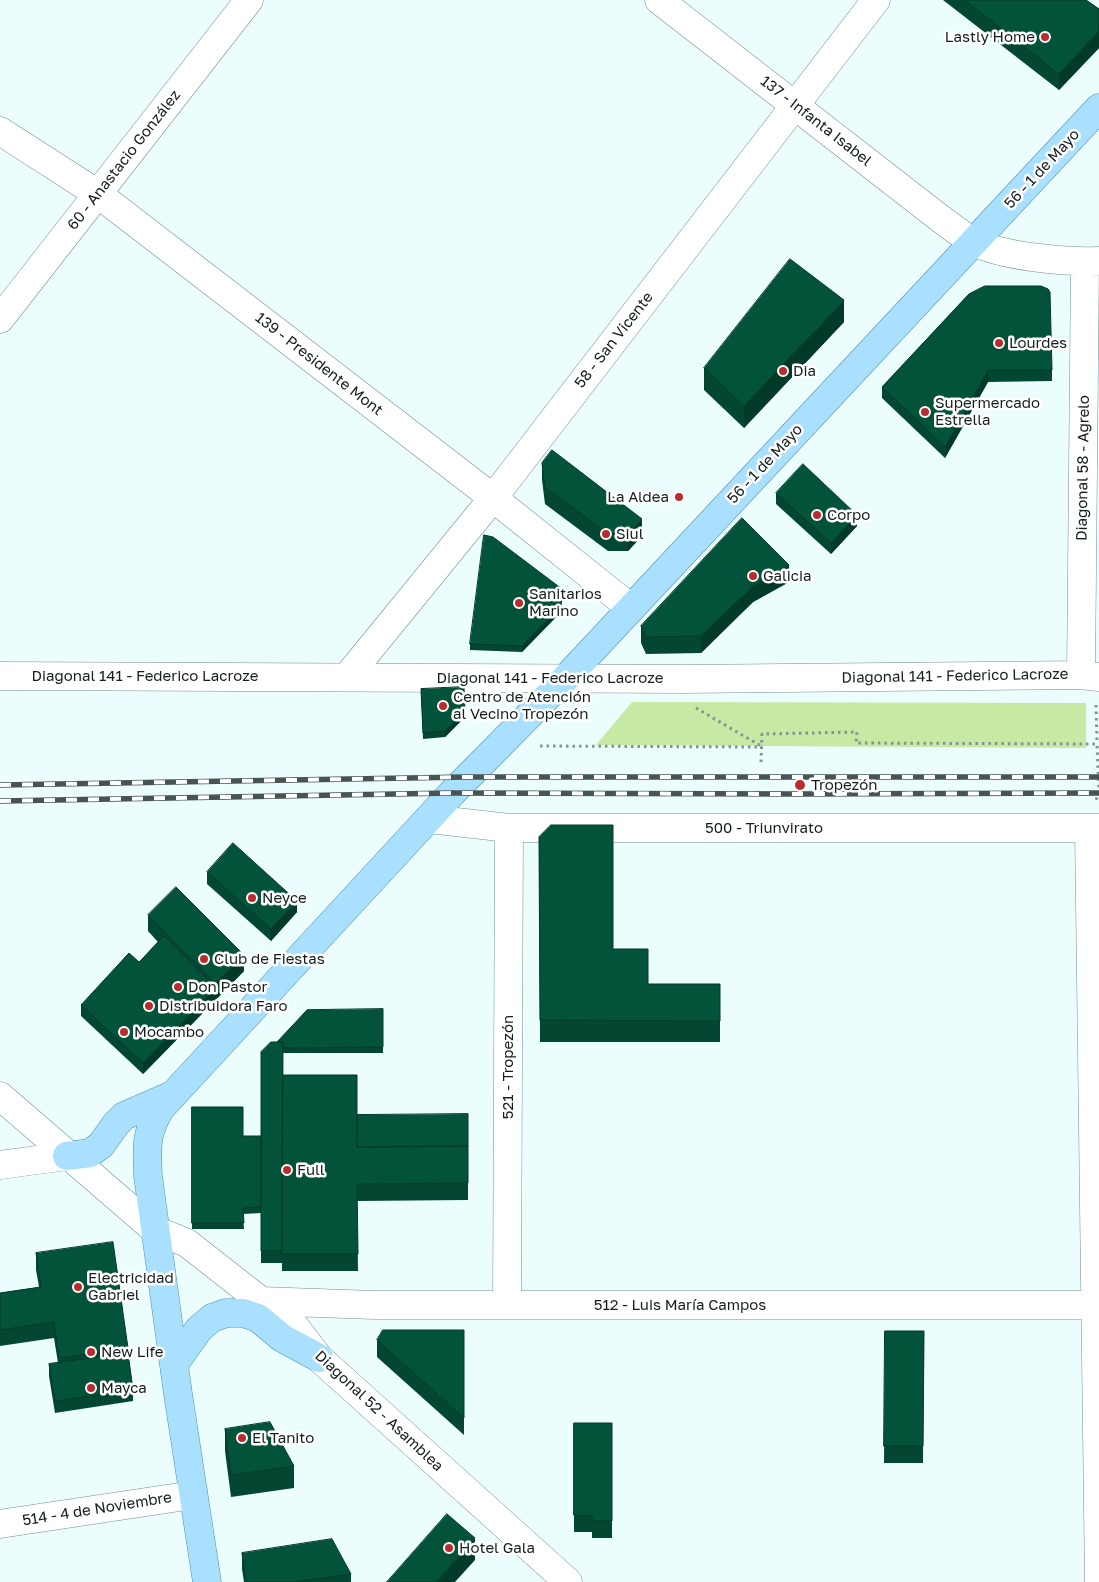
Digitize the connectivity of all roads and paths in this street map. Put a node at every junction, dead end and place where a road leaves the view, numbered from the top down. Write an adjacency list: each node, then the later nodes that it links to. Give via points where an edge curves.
1 (248, 0): 7 (street, 60 - Anastacio González)
2 (659, 0): 4 (street, 137 - Infanta Isabel)
3 (876, 0): 4 (street, 58 - San Vicente)
4 (795, 104): 8 (street, 137 - Infanta Isabel); 11 (street, 58 - San Vicente)
5 (1099, 108): 8 (main road, 56 - 1 de Mayo)
6 (0, 130): 7 (street, 139 - Presidente Mont)
7 (98, 194): 10 (street, 60 - Anastacio González); 11 (street, 139 - Presidente Mont)
8 (973, 241): 9 (street, 137 - Infanta Isabel, via 1029,256); 12 (main road, 56 - 1 de Mayo)
9 (1092, 261): 14 (street, Diagonal 58 - Agrelo)
10 (0, 319)
11 (493, 498): 12 (street, 139 - Presidente Mont); 15 (street, 58 - San Vicente)
12 (631, 608): 16 (main road, 56 - 1 de Mayo)
13 (0, 676): 15 (street, Diagonal 141 - Federico Lacroze)
14 (1092, 676): 17 (street, Diagonal 141 - Federico Lacroze); 18 (path)
15 (347, 677): 16 (street, Diagonal 141 - Federico Lacroze)
16 (567, 677): 17 (street, Diagonal 141 - Federico Lacroze); 19 (main road, 56 - 1 de Mayo)
17 (685, 679): 20 (path, via 685,702)
18 (1097, 744): 20 (path, via 856,743 857,732 762,734); 24 (path, via 1099,793 1094,805)
19 (499, 745): 20 (path); 22 (main road, 56 - 1 de Mayo)
20 (762, 747): 21 (path)
21 (761, 762)
22 (429, 819): 23 (street, 500 - Triunvirato); 26 (main road, 56 - 1 de Mayo)
23 (509, 828): 24 (street, 500 - Triunvirato); 31 (street, 521 - Tropezón)
24 (1094, 828): 32 (street)
25 (0, 1096): 27 (street, Diagonal 52 - Asamblea)
26 (170, 1096): 27 (main road, via 124,1116 101,1145 90,1153); 29 (main road, 56 - 1 de Mayo, via 153,1120 147,1144)
27 (68, 1156): 28 (street); 29 (street, Diagonal 52 - Asamblea)
28 (0, 1165)
29 (155, 1230): 30 (street, Diagonal 52 - Asamblea, via 187,1243); 34 (main road, 56 - 1 de Mayo)
30 (261, 1301): 31 (street, 512 - Luis María Campos); 33 (street, Diagonal 52 - Asamblea, via 293,1324)
31 (507, 1305): 32 (street, 512 - Luis María Campos)
32 (1097, 1305): 39 (street)
33 (319, 1358): 34 (main road, via 282,1338 258,1318 243,1313 226,1313 212,1318 199,1329); 38 (street, Diagonal 52 - Asamblea)
34 (174, 1364): 35 (main road, 56 - 1 de Mayo)
35 (193, 1495): 36 (street, 514 - 4 de Noviembre); 37 (main road, 56 - 1 de Mayo)
36 (0, 1524)
37 (207, 1582)
38 (568, 1582)
39 (1099, 1582)

